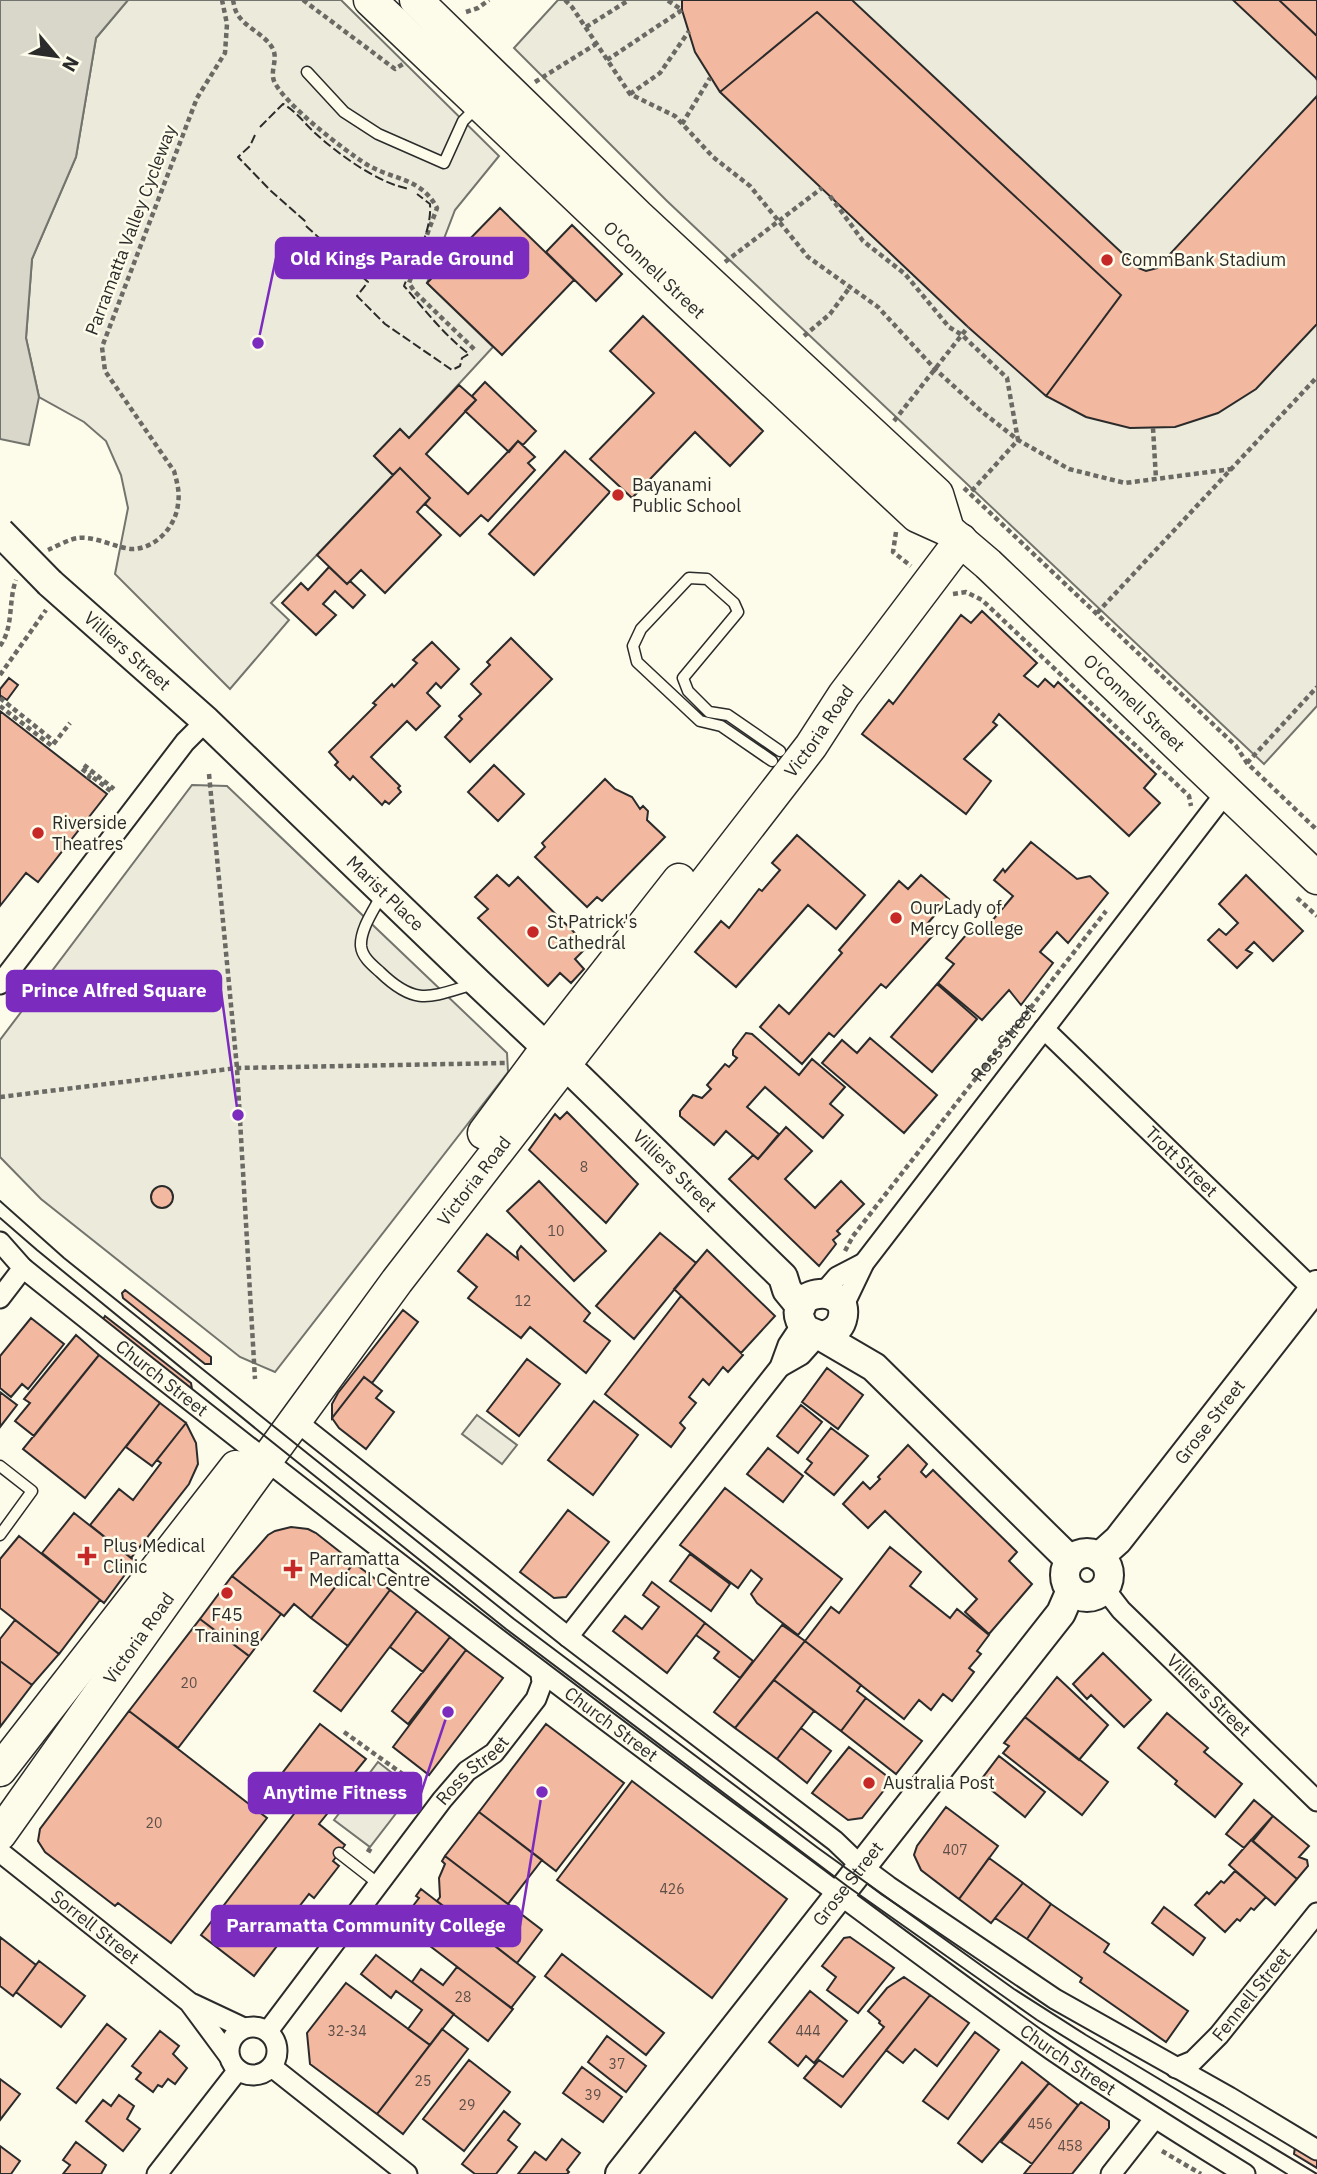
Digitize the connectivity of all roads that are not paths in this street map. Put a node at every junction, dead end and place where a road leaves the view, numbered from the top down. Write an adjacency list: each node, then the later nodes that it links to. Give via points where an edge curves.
1 (370, 0): 4 (main road, O'Connell Street)
2 (416, 0): 6 (main road, O'Connell Street, via 638,216 937,494)
3 (307, 72): 4 (lane, via 344,112 379,134 444,163 463,121)
4 (479, 105): 6 (main road, O'Connell Street, via 917,516)
5 (0, 532): 9 (street, Villiers Street, bridge, via 50,595)
6 (954, 535): 10 (main road, Victoria Road, via 825,686); 11 (main road, O'Connell Street); 17 (main road, Victoria Road, via 811,746)
7 (683, 678): 8 (lane, via 674,688); 8 (lane, via 738,612 707,579 689,578 641,629 633,646 637,662); 10 (lane, via 688,691 709,712 728,715)
8 (663, 686): 10 (lane, via 700,721 721,726)
9 (206, 721): 13 (street, Marist Place); 15 (street, via 185,742)
10 (776, 756): 17 (main road, Victoria Road)
11 (1227, 792): 12 (main road, O'Connell Street); 16 (street, Ross Street)
12 (1317, 878)
13 (383, 892): 14 (street, Marist Place); 14 (lane, via 361,948 376,969 398,989 416,997)
14 (478, 983): 17 (street, Marist Place)
15 (0, 984)
16 (1044, 1029): 20 (street, Trott Street); 22 (street, Ross Street, via 864,1263 837,1277)
17 (556, 1056): 22 (street, Villiers Street, via 783,1277 793,1279); 23 (main road, Victoria Road); 24 (main road, Victoria Road)
18 (0, 1242): 19 (street, Church Street)
19 (23, 1268): 21 (street); 24 (street, Church Street)
20 (1316, 1289): 27 (street, Grose Street)
21 (0, 1298)
22 (820, 1315): 28 (street, via 855,1337 874,1367); 31 (street, via 801,1355 780,1367)
23 (296, 1421): 24 (main road, Victoria Road); 31 (street)
24 (258, 1454): 32 (street, Church Street); 33 (main road, Victoria Road); 35 (main road, Victoria Road)
25 (0, 1466): 26 (lane, via 32,1492)
26 (0, 1535)
27 (1100, 1557): 28 (street, via 1083,1553); 29 (street, via 1109,1577)
28 (1070, 1560): 30 (street, via 1065,1575)
29 (1104, 1588): 30 (street, via 1086,1597); 34 (street, Villiers Street, via 1121,1610)
30 (1071, 1590): 38 (street, Grose Street, via 1061,1613)
31 (568, 1637): 38 (street, via 835,1841)
32 (541, 1674): 39 (street, Ross Street, via 539,1691 527,1710 494,1753 467,1771 442,1800); 40 (street, Church Street)
33 (0, 1770)
34 (1317, 1801)
35 (0, 1834)
36 (0, 1852): 42 (street, Sorrell Street)
37 (339, 1853): 39 (lane)
38 (861, 1866): 40 (street, Grose Street); 47 (street, via 1055,1999)
39 (380, 1885): 44 (street, Ross Street)
40 (840, 1895): 48 (street, Church Street, via 1051,2049); 52 (street, Grose Street)
41 (1317, 1913): 47 (street, Fennell Street, via 1203,2052)
42 (189, 2002): 43 (street, Sorrell Street); 45 (street, Sorrell Street)
43 (244, 2028): 44 (street); 45 (street, via 231,2039)
44 (268, 2031): 46 (street, via 278,2048)
45 (233, 2063): 46 (street, via 251,2075); 50 (street)
46 (272, 2067): 51 (street)
47 (1177, 2068): 49 (street)
48 (1155, 2118): 53 (street); 54 (street, Church Street)
49 (1317, 2150)
50 (157, 2174)
51 (407, 2174)
52 (620, 2174)
53 (1111, 2174)
54 (1245, 2174)

